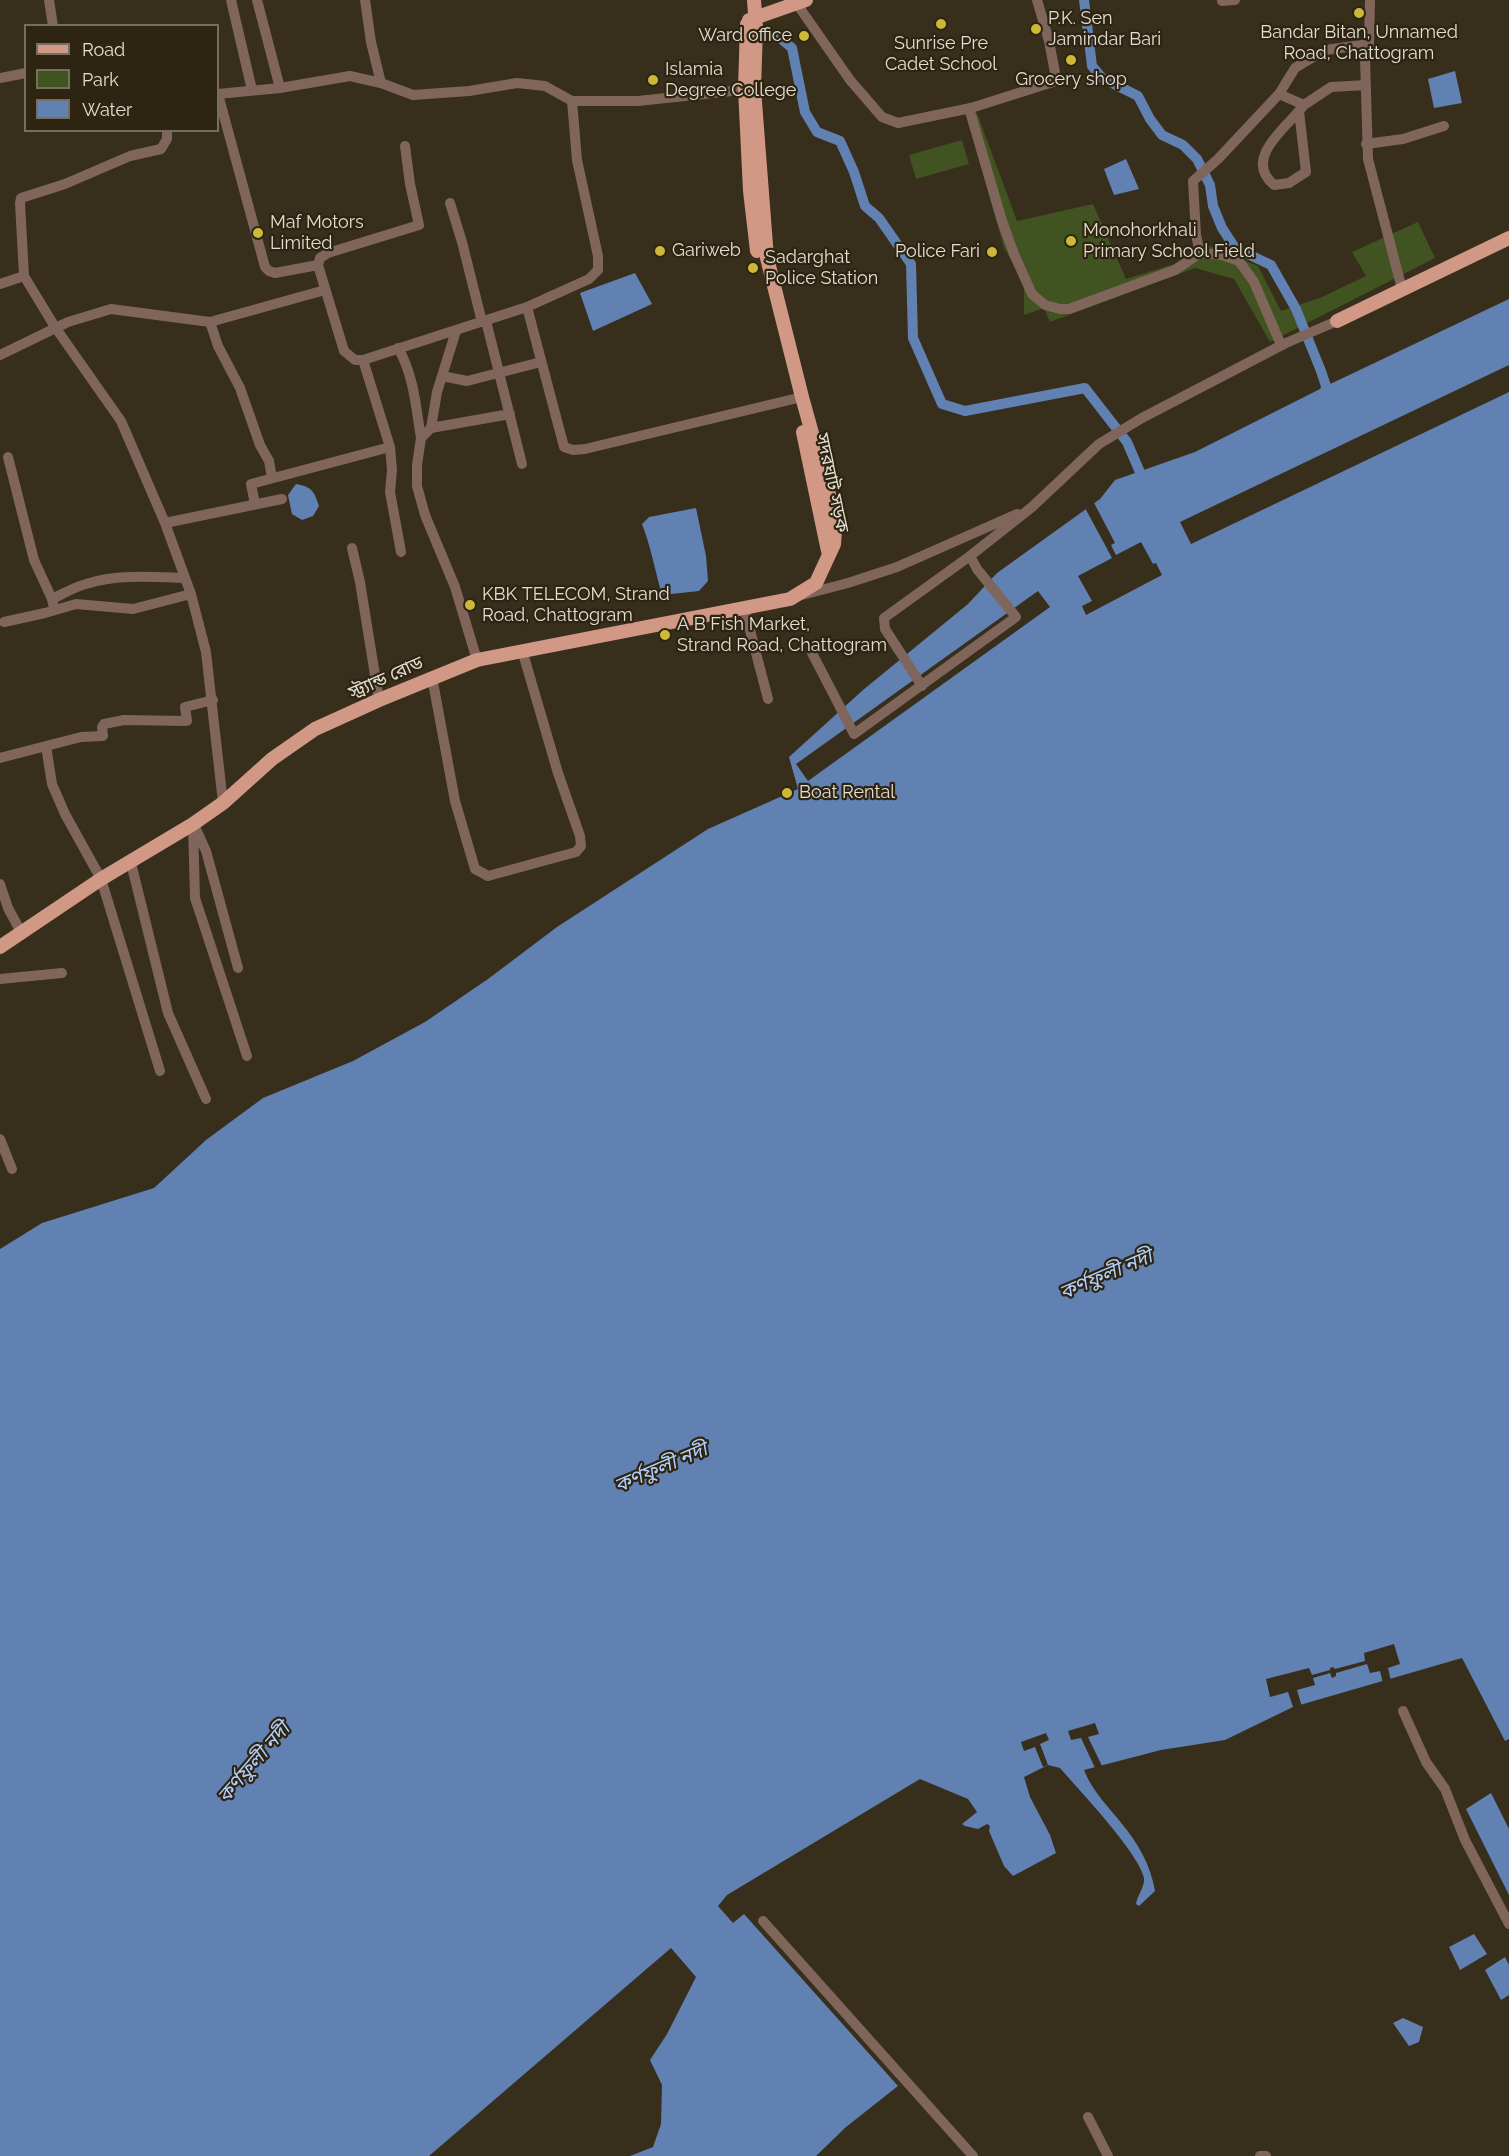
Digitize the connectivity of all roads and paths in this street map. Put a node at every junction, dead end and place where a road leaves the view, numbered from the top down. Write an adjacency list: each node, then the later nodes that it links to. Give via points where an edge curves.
1 (49, 0): 13 (street)
2 (231, 0): 21 (street)
3 (257, 0): 19 (street)
4 (365, 0): 17 (street)
5 (746, 0): 12 (main road, সদরঘাট সড়ক)
6 (754, 0): 12 (main road, সদরঘাট সড়ক)
7 (1038, 0): 26 (street, via 1055,80)
8 (1235, 0): 10 (street)
9 (1370, 0): 14 (street)
10 (1222, 1)
11 (801, 2): 12 (main road); 26 (street, via 850,80 882,117 898,123)
12 (751, 19): 20 (main road, সদরঘাট সড়ক)
13 (53, 24)
14 (1369, 44): 18 (street); 23 (street, via 1325,50 1295,68)
15 (24, 73): 16 (street)
16 (0, 78)
17 (381, 83): 19 (street, via 350,76); 25 (street, via 413,95 518,83 545,86)
18 (1366, 85): 27 (street, via 1331,87); 30 (street)
19 (280, 88): 21 (street)
20 (750, 89): 25 (street, via 638,101); 53 (main road, সদরঘাট সড়ক, via 767,258)
21 (252, 90): 22 (street)
22 (219, 94)
23 (1279, 94): 27 (street); 34 (street, via 1193,182)
24 (219, 98): 35 (street, via 266,267 276,273)
25 (572, 101): 40 (street, via 577,160 598,270 589,279)
26 (969, 108): 34 (street, via 1014,255 1039,302 1070,309 1175,270)
27 (1302, 108): 27 (street, via 1264,152 1262,169 1274,185 1289,183 1306,172)
28 (1444, 126): 30 (street, via 1403,139)
29 (168, 132): 36 (street, via 161,149 130,156 21,198)
30 (1366, 144): 38 (street)
31 (405, 146): 35 (street, via 419,225 328,253)
32 (450, 203): 41 (street)
33 (1509, 238): 38 (main road)
34 (1200, 253): 46 (street, via 1239,261 1254,282)
35 (318, 265): 39 (street)
36 (24, 276): 37 (street); 44 (street)
37 (0, 284)
38 (1402, 289): 42 (main road)
39 (325, 290): 43 (street); 49 (street, via 344,351 355,360)
40 (527, 307): 41 (street); 50 (street)
41 (484, 321): 45 (street); 51 (street)
42 (1337, 321): 46 (street)
43 (210, 322): 44 (street, via 111,309); 60 (street, via 240,388)
44 (56, 327): 48 (street); 64 (street, via 121,421)
45 (456, 331): 47 (street); 52 (street)
46 (1284, 344): 63 (street, via 1099,444)
47 (398, 348): 49 (street); 56 (street, via 414,391)
48 (0, 356)
49 (363, 360): 57 (street)
50 (541, 362): 51 (street); 53 (street, via 564,447 573,450)
51 (500, 374): 52 (street, via 467,381); 54 (street)
52 (442, 376): 55 (street)
53 (798, 398): 67 (main road, সদরঘাট সড়ক, via 832,505 835,530)
54 (510, 414): 55 (street); 59 (street)
55 (430, 428): 56 (street)
56 (421, 438): 77 (street, via 417,486)
57 (390, 447): 60 (street); 66 (street, via 390,492)
58 (8, 457): 72 (street, via 34,560)
59 (522, 464)
60 (272, 478): 62 (street, via 250,485)
61 (282, 499): 62 (street)
62 (255, 504): 64 (street)
63 (1032, 507): 68 (street); 71 (street, via 897,567)
64 (165, 523): 69 (street)
65 (352, 548): 82 (street)
66 (401, 552)
67 (829, 556): 71 (main road, স্ট্র্যান্ড রোড, via 816,583)
68 (970, 556): 79 (street, via 884,618 885,629); 79 (street, via 1016,617)
69 (185, 578): 70 (street); 72 (street, via 123,578 86,584)
70 (191, 594): 72 (street, via 133,609); 81 (street)
71 (790, 598): 73 (main road, স্ট্র্যান্ড রোড)
72 (53, 605): 74 (street)
73 (744, 607): 75 (main road, স্ট্র্যান্ড রোড); 80 (street)
74 (4, 622)
75 (522, 650): 77 (main road, স্ট্র্যান্ড রোড); 78 (street, via 580,836 581,846 576,852 556,858 488,876 475,869 455,801)
76 (812, 653): 79 (street, via 854,734)
77 (477, 660): 78 (main road, স্ট্র্যান্ড রোড)
78 (432, 677): 82 (main road, স্ট্র্যান্ড রোড)
79 (922, 686)
80 (768, 699)
81 (213, 700): 83 (street, via 185,707 186,721 124,720 102,725 103,736); 85 (street)
82 (379, 700): 85 (main road, স্ট্র্যান্ড রোড, via 315,729 272,759)
83 (46, 746): 84 (street); 88 (street, via 52,784)
84 (0, 758)
85 (223, 803): 86 (main road, স্ট্র্যান্ড রোড)
86 (193, 824): 87 (main road, স্ট্র্যান্ড রোড); 92 (street, via 206,851); 95 (street, via 195,898)
87 (131, 863): 88 (main road, স্ট্র্যান্ড রোড); 97 (street, via 168,1013)
88 (101, 879): 90 (main road, স্ট্র্যান্ড রোড); 96 (street)
89 (0, 884): 90 (street)
90 (21, 932): 91 (main road, স্ট্র্যান্ড রোড)
91 (0, 947)
92 (238, 968)
93 (62, 973): 94 (street)
94 (0, 979)
95 (247, 1056)
96 (160, 1071)
97 (206, 1099)
98 (0, 1138): 99 (street)
99 (12, 1169)
100 (1403, 1711): 102 (street)
101 (763, 1921): 104 (street)
102 (1509, 1924)
103 (1088, 2116): 105 (street)
104 (972, 2156)
105 (1107, 2156)
106 (1260, 2156): 107 (street)
107 (1266, 2156)

